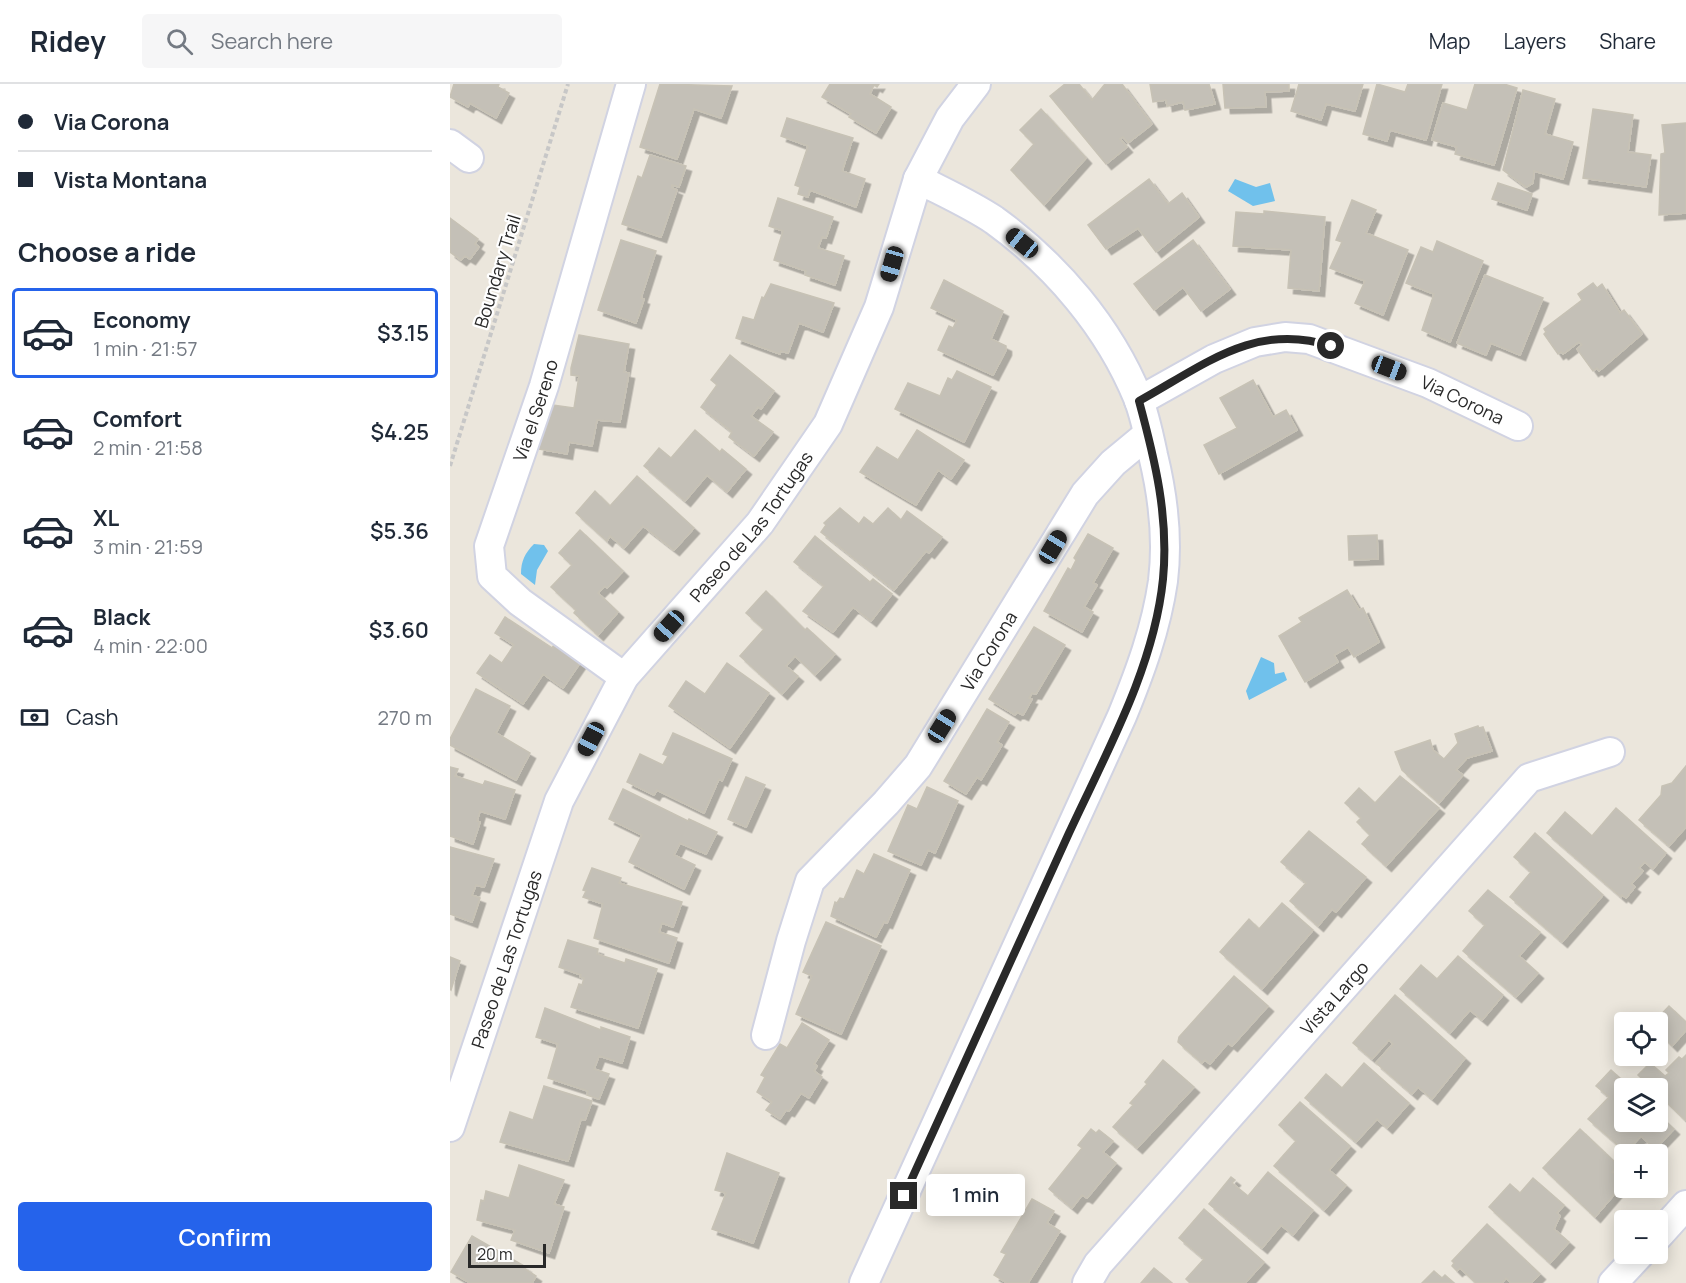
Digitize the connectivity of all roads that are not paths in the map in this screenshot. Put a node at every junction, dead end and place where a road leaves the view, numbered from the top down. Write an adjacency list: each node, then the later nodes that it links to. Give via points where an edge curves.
1 (631, 84): 7 (street, Via el Sereno, via 547,375 489,546 492,576 520,602)
2 (976, 84): 3 (street, Paseo de Las Tortugas, via 950,118)
3 (918, 179): 4 (street, via 993,219 1036,255 1106,336); 7 (street, Paseo de Las Tortugas, via 879,307 828,424 760,523)
4 (1139, 401): 5 (street, Via Corona, via 1214,359 1255,342 1285,337 1309,339 1396,371); 6 (street)
5 (1518, 426)
6 (1148, 434): 9 (street, Via Corona, via 1085,494 918,766 810,881); 14 (street, via 1165,521 1163,580 1153,632 1139,674)
7 (624, 677): 10 (street, Paseo de Las Tortugas, via 559,801)
8 (1610, 752): 15 (street, Vista Largo, via 1529,778 1098,1264)
9 (766, 1035)
10 (450, 1127)
11 (1686, 1205): 12 (street)
12 (1668, 1225)
13 (1631, 1264): 16 (street)
14 (864, 1283)
15 (1087, 1283)
16 (1613, 1283)

